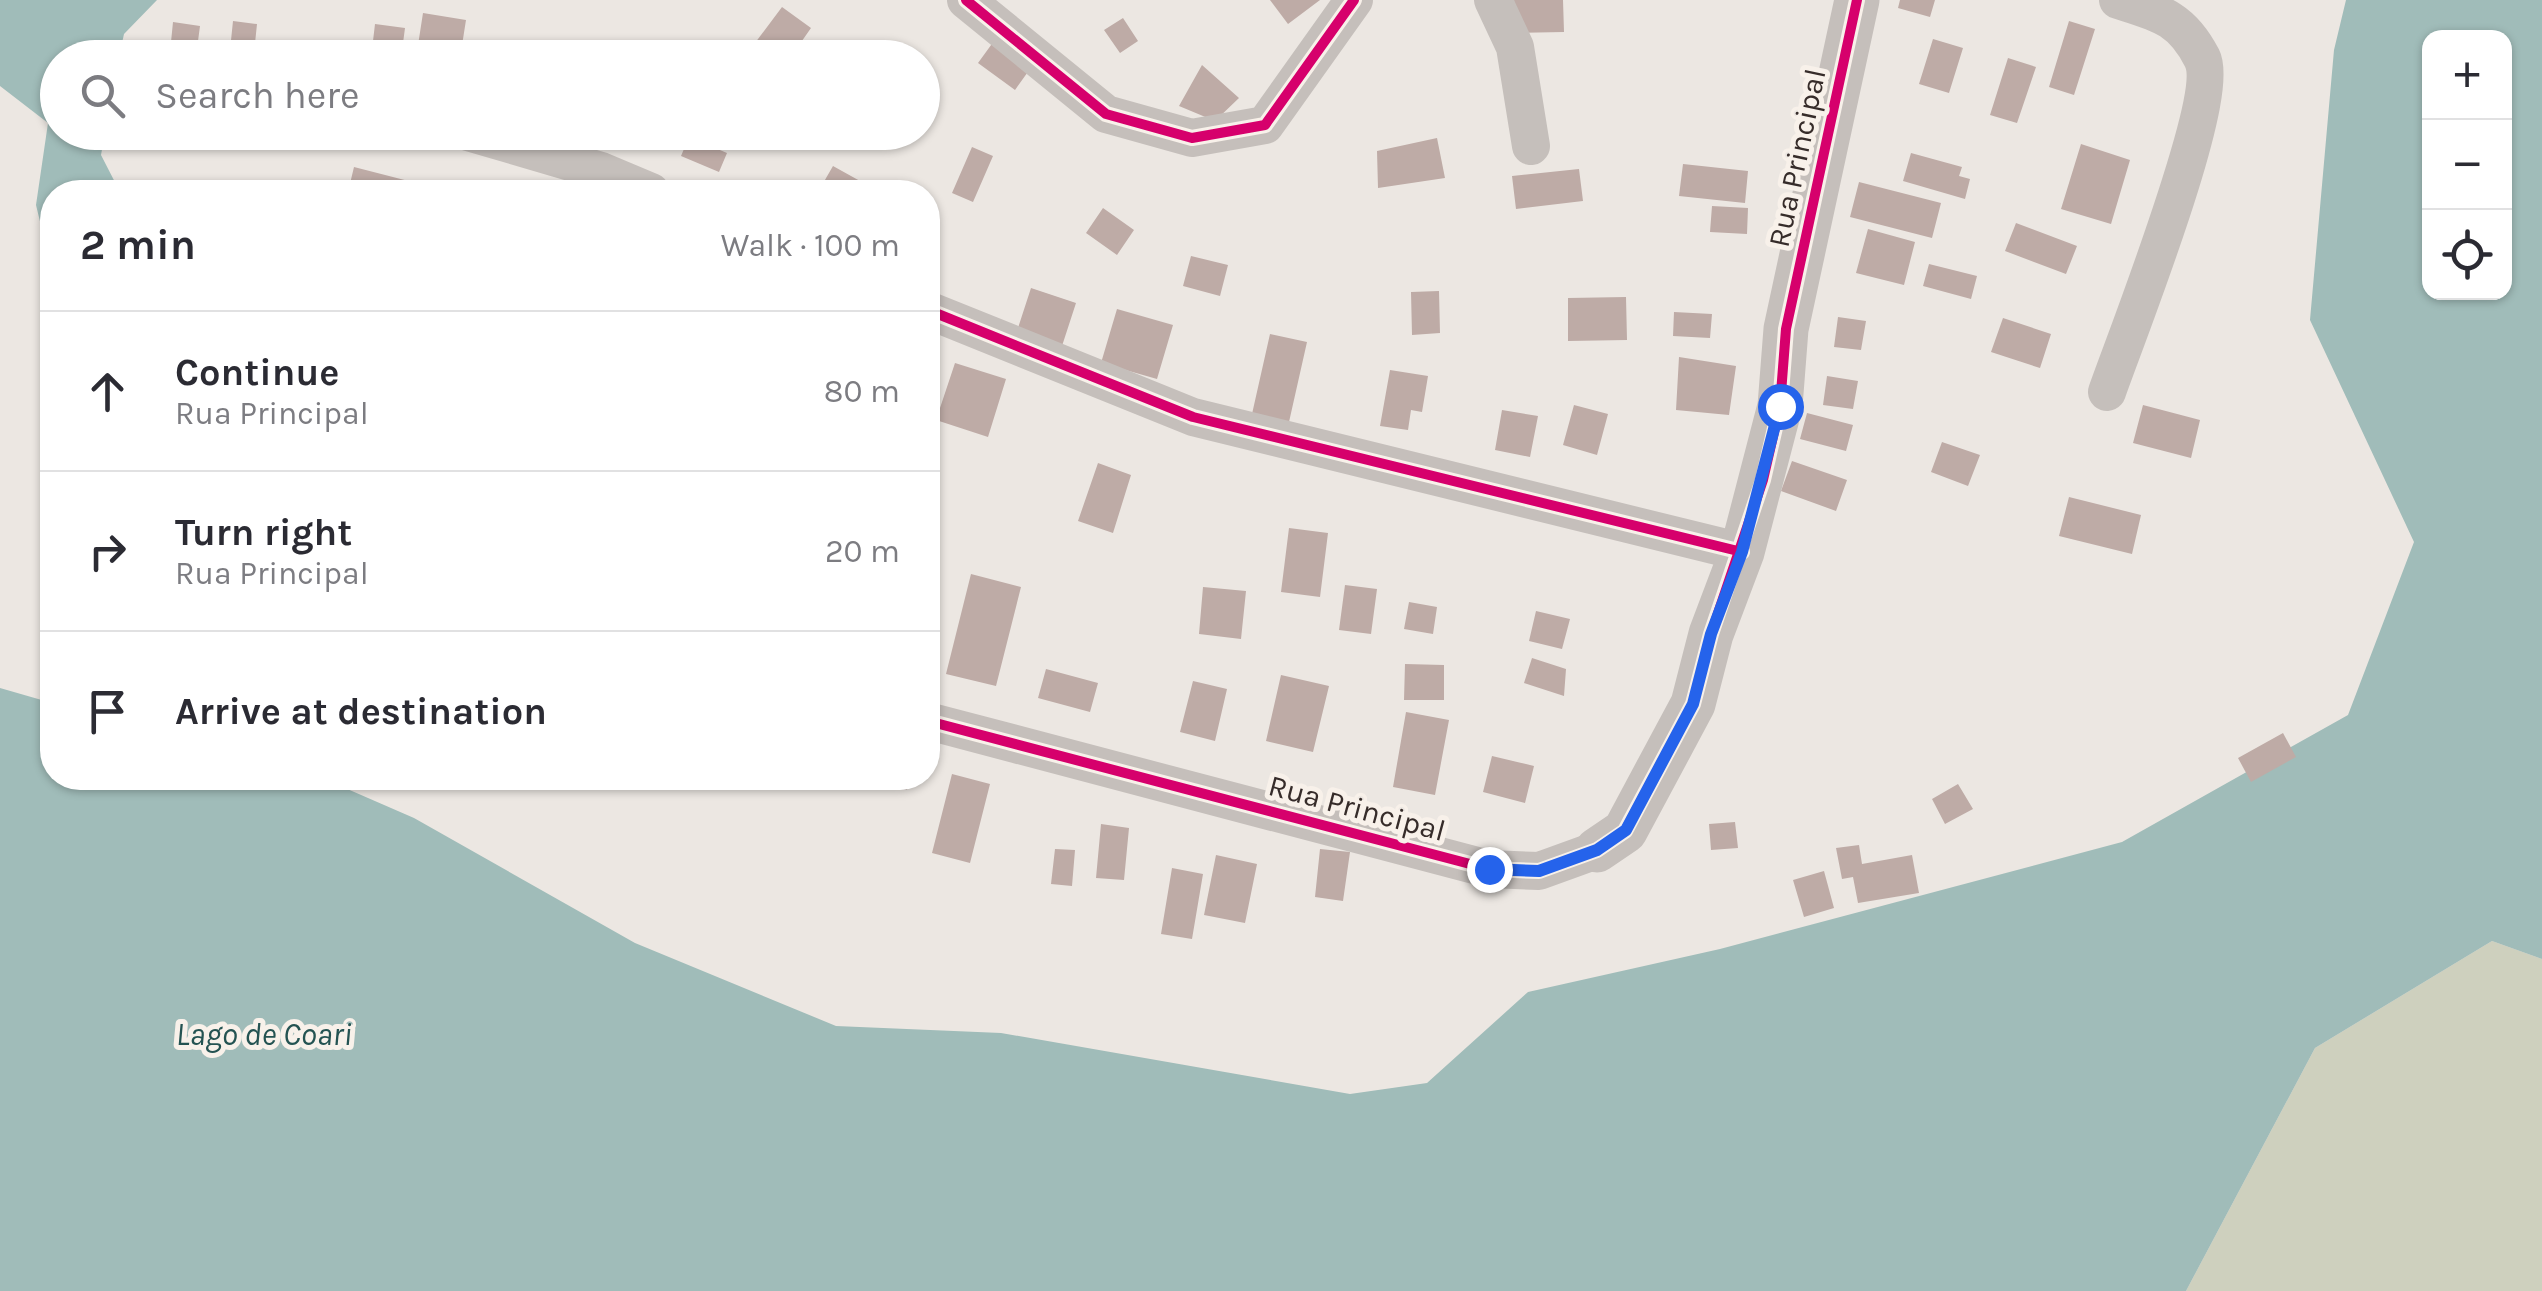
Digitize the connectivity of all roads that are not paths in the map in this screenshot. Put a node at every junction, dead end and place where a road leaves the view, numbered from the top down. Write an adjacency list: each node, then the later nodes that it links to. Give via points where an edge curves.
1 (966, 0): 2 (street, via 1106,114 1192,138 1265,126)
2 (1354, 0)
3 (1492, 0): 6 (street, via 1514,47)
4 (1856, 0): 11 (street, Rua Principal, via 1786,329 1780,406)
5 (2118, 0): 10 (street, via 2174,18 2204,62 2202,113)
6 (1531, 146)
7 (529, 150): 8 (street)
8 (622, 180)
9 (940, 315): 11 (street, via 1192,416)
10 (2107, 392)
11 (1742, 552): 13 (street, Rua Principal, via 1693,704 1626,830)
12 (940, 725): 13 (street, Rua Principal, via 1489,869 1539,871)
13 (1597, 850)

